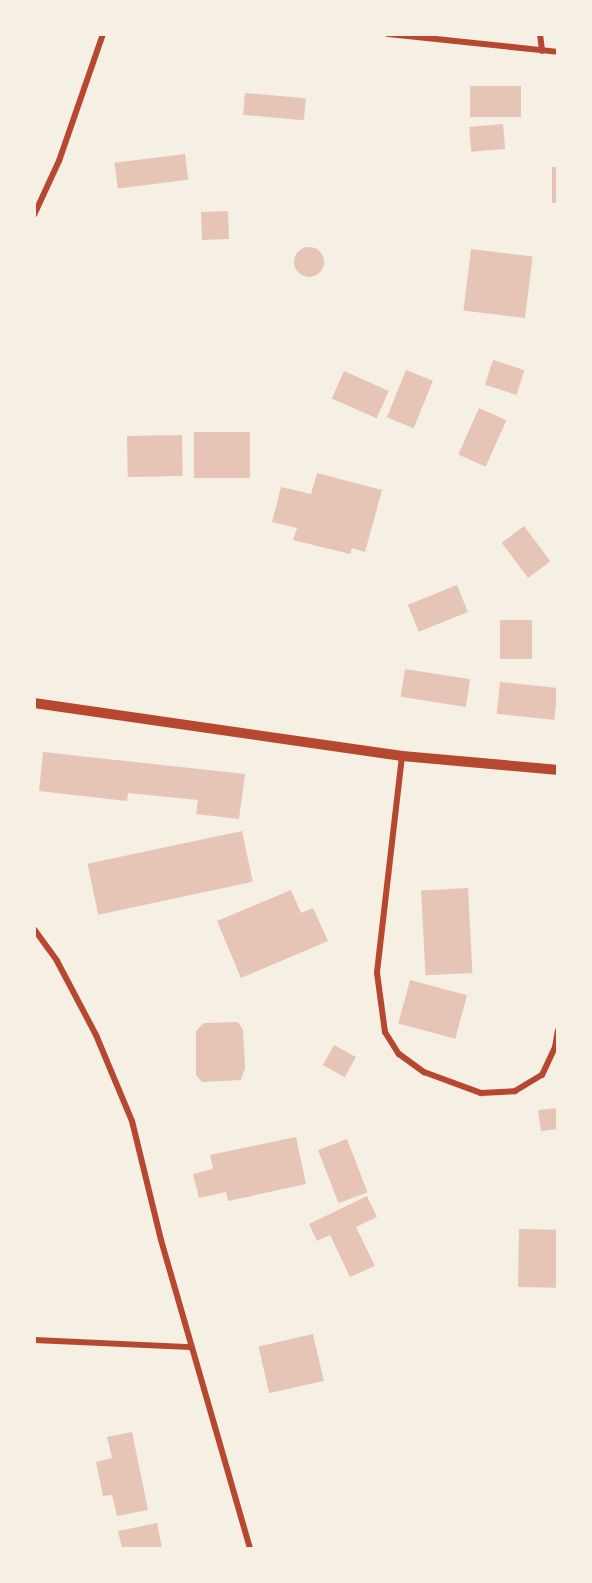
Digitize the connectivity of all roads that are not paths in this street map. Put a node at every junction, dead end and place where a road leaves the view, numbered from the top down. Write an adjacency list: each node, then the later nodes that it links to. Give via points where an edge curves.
1 (103, 34): 6 (street, via 59,161)
2 (540, 34): 4 (street)
3 (392, 35): 4 (street)
4 (542, 51): 5 (street)
5 (558, 52)
6 (34, 215)
7 (34, 703): 8 (street)
8 (402, 756): 9 (street); 11 (street, via 377,973 385,1032 399,1054 424,1072 480,1093 515,1091 542,1075)
9 (558, 770)
10 (34, 928): 13 (street, via 96,1035 132,1121)
11 (558, 1030)
12 (34, 1340): 13 (street)
13 (191, 1347): 14 (street)
14 (250, 1548)

